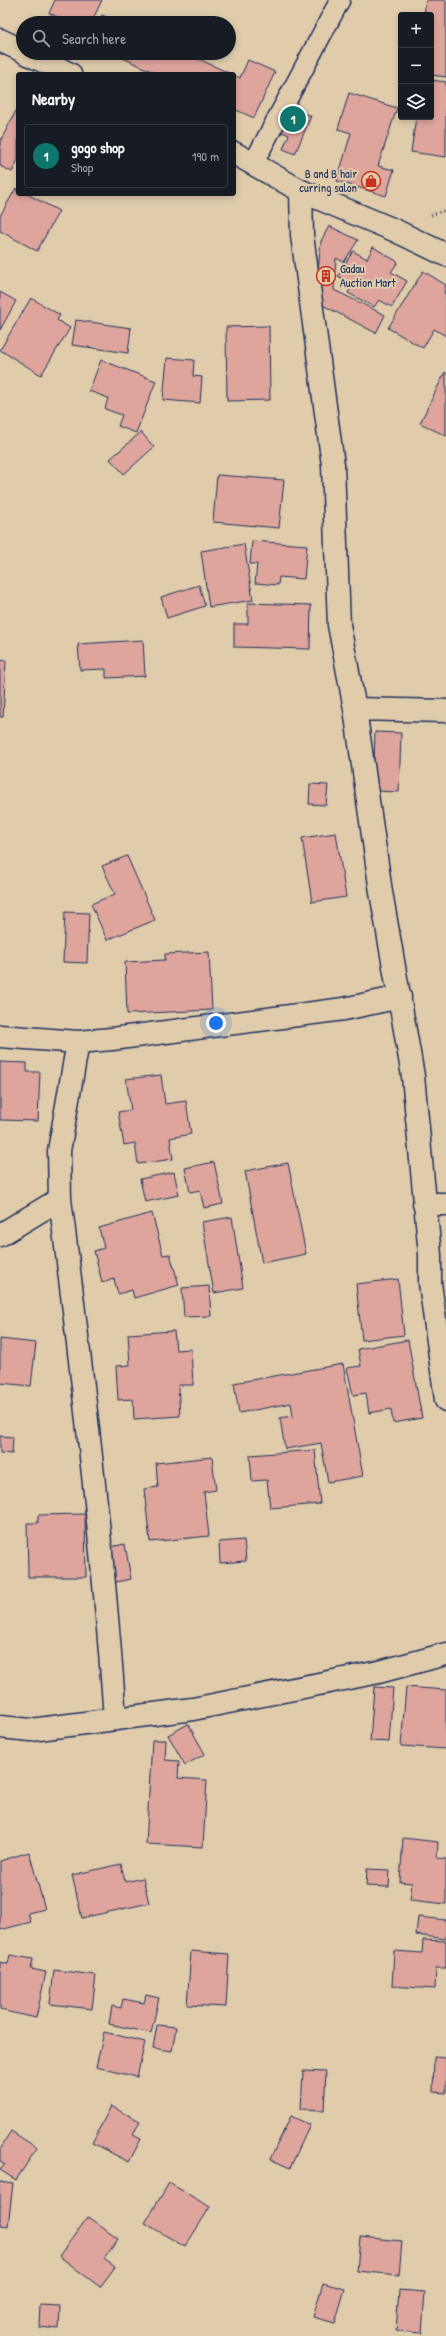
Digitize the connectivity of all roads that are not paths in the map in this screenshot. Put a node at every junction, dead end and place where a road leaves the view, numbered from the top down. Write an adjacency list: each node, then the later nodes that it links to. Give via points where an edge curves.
1 (340, 0): 7 (lane)
2 (0, 40): 3 (street)
3 (16, 48)
4 (41, 60): 5 (street)
5 (66, 72)
6 (236, 154): 7 (street)
7 (254, 162): 8 (street)
8 (301, 191): 9 (street); 10 (street, via 302,235 333,465 339,625)
9 (446, 255)
10 (355, 708): 11 (street); 12 (street, via 381,892)
11 (446, 711)
12 (400, 997): 14 (street, via 344,1009); 16 (street, via 413,1076)
13 (0, 1036): 14 (street)
14 (78, 1042): 15 (street, via 59,1151)
15 (60, 1199): 18 (street); 21 (street, via 95,1478 107,1594)
16 (424, 1204): 17 (street); 19 (street, via 430,1255 430,1283)
17 (446, 1204)
18 (0, 1235)
19 (446, 1400)
20 (446, 1654): 21 (street, via 288,1692 193,1710)
21 (115, 1719): 22 (street, via 31,1730)
22 (0, 1727)

